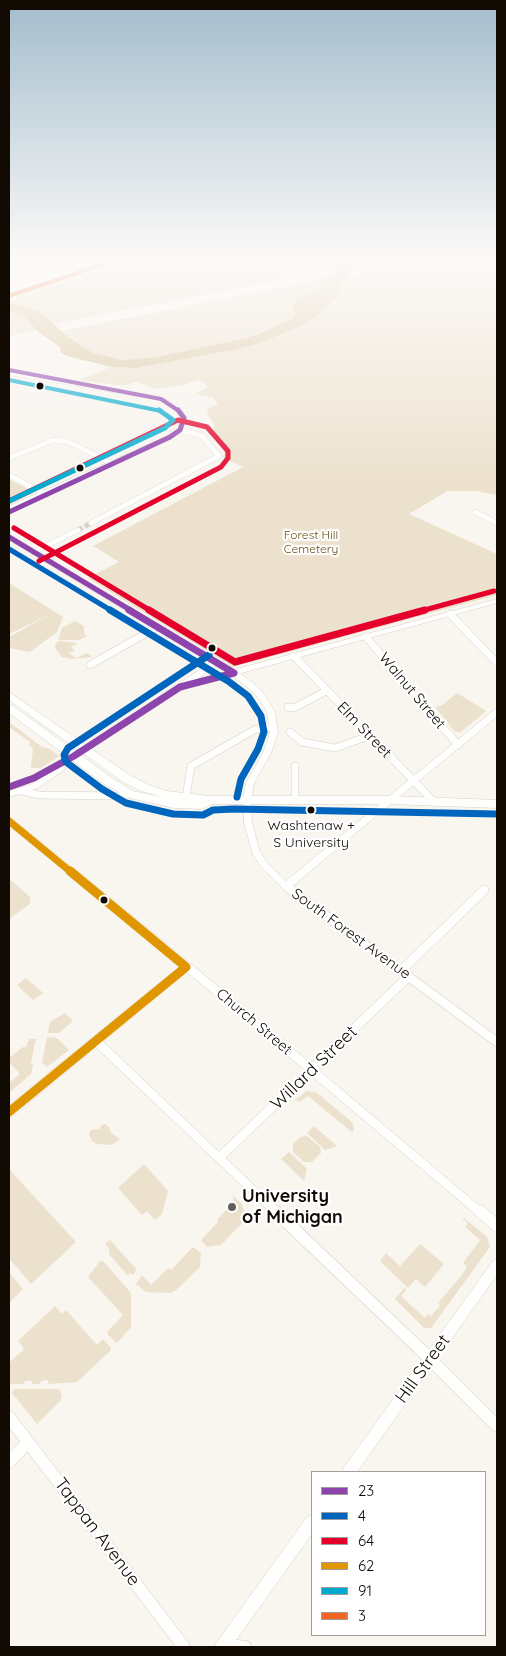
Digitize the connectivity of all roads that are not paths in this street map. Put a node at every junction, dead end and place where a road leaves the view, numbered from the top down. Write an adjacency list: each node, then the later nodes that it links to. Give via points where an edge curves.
1 (9, 371): 2 (street, via 171,403 183,415)
2 (180, 430): 4 (street); 10 (street, via 202,436 219,456)
3 (9, 458): 4 (street, via 53,440 66,441)
4 (111, 463): 6 (street)
5 (9, 475): 6 (street)
6 (44, 494): 7 (street); 8 (street)
7 (9, 508)
8 (9, 512)
9 (475, 512): 11 (street)
10 (91, 523)
11 (497, 523)
12 (78, 530): 14 (street)
13 (9, 537): 14 (street)
14 (34, 552): 17 (street)
15 (497, 602): 16 (main road)
16 (450, 614): 18 (main road); 21 (street)
17 (157, 627): 20 (street); 22 (street)
18 (366, 637): 19 (main road); 34 (street, Walnut Street)
19 (294, 656): 23 (main road); 25 (street, Elm Street)
20 (216, 663): 23 (street); 24 (street)
21 (497, 663)
22 (90, 665)
23 (234, 673): 24 (main road); 31 (street, via 263,698 271,712)
24 (180, 687): 35 (main road)
25 (326, 691): 27 (street, via 294,708); 33 (street, Elm Street)
26 (9, 695): 35 (main road)
27 (288, 707)
28 (9, 708): 30 (main road)
29 (497, 712): 34 (street)
30 (29, 723): 35 (main road, via 38,725 74,749); 36 (main road)
31 (273, 727): 44 (street, via 256,729 190,766); 45 (street, via 271,744 255,772)
32 (290, 732): 33 (street, via 302,742 335,748)
33 (369, 736): 39 (street, Elm Street)
34 (458, 745): 39 (street)
35 (85, 749): 36 (street); 38 (main road)
36 (74, 756): 38 (main road, via 83,756 110,775); 40 (street, via 34,778); 41 (street, via 49,777); 43 (main road)
37 (295, 766): 47 (street)
38 (127, 779): 44 (main road, via 156,792)
39 (413, 781): 48 (street); 49 (street, Elm Street)
40 (9, 787)
41 (22, 791): 42 (street); 43 (street, via 39,795)
42 (9, 794)
43 (130, 794): 46 (main road, via 174,804 202,805)
44 (186, 797): 46 (main road)
45 (247, 799): 46 (main road); 47 (main road); 52 (street, South Forest Avenue, via 250,836 256,853)
46 (210, 800)
47 (295, 800): 48 (main road)
48 (390, 800): 49 (main road); 52 (street)
49 (435, 803): 50 (main road)
50 (497, 804)
51 (9, 821): 54 (street, Church Street)
52 (286, 886): 55 (street, South Forest Avenue)
53 (484, 890): 55 (street, Willard Street)
54 (186, 967): 56 (street); 58 (street, Church Street)
55 (405, 974): 57 (street, South Forest Avenue); 58 (street, Willard Street)
56 (96, 1041): 59 (street); 60 (street)
57 (497, 1042)
58 (311, 1070): 60 (street, Willard Street); 61 (street, Church Street)
59 (9, 1112)
60 (219, 1158): 63 (street)
61 (497, 1226)
62 (497, 1265): 63 (street, Hill Street)
63 (430, 1360): 65 (street); 68 (street, Hill Street)
64 (9, 1417): 66 (street, Tappan Avenue)
65 (497, 1426)
66 (28, 1442): 67 (street); 71 (street, Tappan Avenue)
67 (9, 1462)
68 (349, 1471)
69 (311, 1523): 70 (street)
70 (223, 1646): 72 (street)
71 (184, 1647)
72 (246, 1647)

